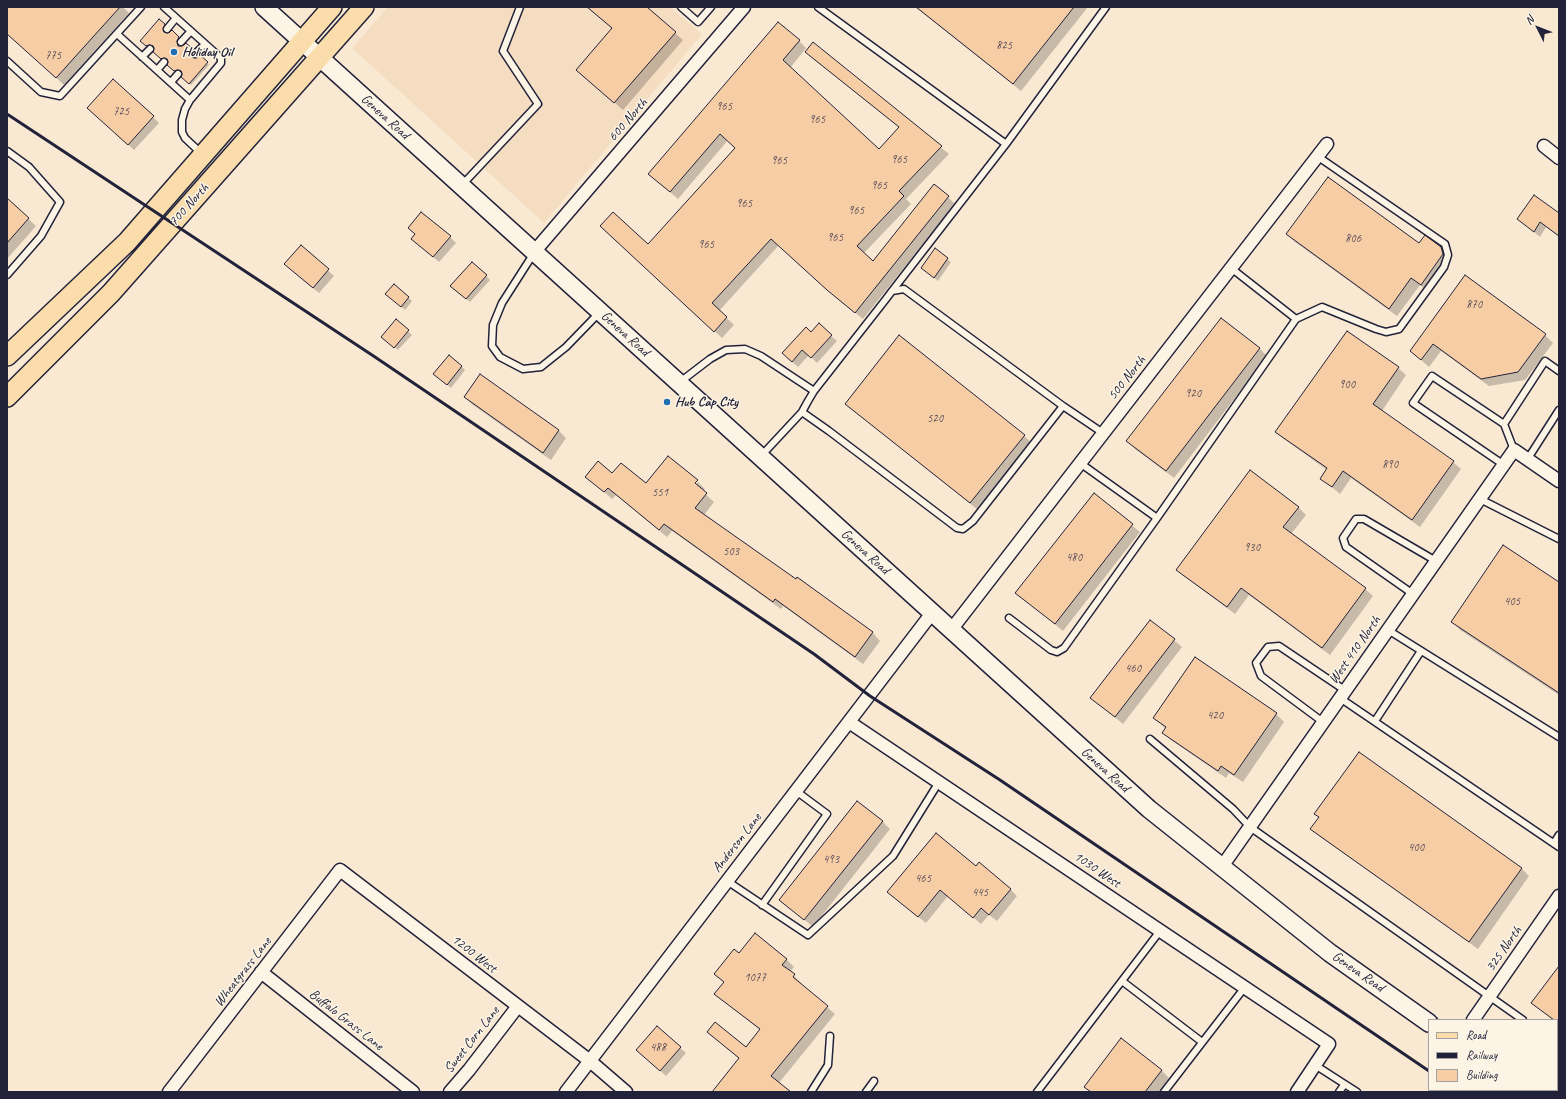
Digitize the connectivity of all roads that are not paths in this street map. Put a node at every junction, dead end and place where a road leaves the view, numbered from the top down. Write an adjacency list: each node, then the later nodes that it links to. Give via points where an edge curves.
1 (141, 7): 15 (lane)
2 (164, 7): 12 (lane)
3 (264, 7): 16 (main road)
4 (332, 7): 16 (main road, 700 North)
5 (364, 7): 22 (main road, 700 North)
6 (520, 7): 36 (lane, via 503,51 538,104)
7 (681, 7): 8 (lane, via 698,22)
8 (711, 7)
9 (744, 7): 37 (street, 600 North)
10 (818, 7): 29 (lane)
11 (1106, 7): 29 (lane)
12 (176, 18): 13 (lane); 14 (lane)
13 (167, 29)
14 (191, 31): 17 (lane); 18 (lane)
15 (117, 34): 21 (lane); 23 (lane, via 60,96 41,92)
16 (302, 41): 22 (main road, Geneva Road); 33 (main road, 700 North)
17 (181, 42)
18 (205, 44): 20 (lane); 28 (lane, via 221,58 221,64)
19 (150, 49): 21 (lane)
20 (195, 54)
21 (142, 57): 25 (lane)
22 (320, 58): 36 (main road, Geneva Road); 47 (main road, 700 North, via 111,293)
23 (7, 61)
24 (164, 62): 25 (lane)
25 (157, 70): 27 (lane)
26 (178, 74): 27 (lane)
27 (171, 82): 28 (lane)
28 (190, 100): 33 (lane, via 184,108 182,132)
29 (1006, 144): 40 (lane)
30 (1327, 144): 34 (street, 500 North)
31 (1544, 146): 35 (street)
32 (7, 152): 39 (lane, via 29,167 60,202 41,236)
33 (203, 155): 43 (main road, 700 North, via 127,242)
34 (1317, 156): 38 (street, 500 North); 42 (lane, via 1445,244 1448,256 1444,267 1399,329 1381,331 1322,307)
35 (1559, 158)
36 (461, 185): 37 (main road, Geneva Road)
37 (534, 252): 41 (main road, Geneva Road); 41 (lane, via 502,304 493,325 492,346 500,357 523,369 541,367 566,347)
38 (1231, 268): 42 (lane); 52 (street, 500 North)
39 (7, 275)
40 (892, 291): 46 (lane); 48 (lane, via 904,289)
41 (600, 312): 45 (main road, Geneva Road)
42 (1296, 319): 60 (lane)
43 (7, 356)
44 (1559, 371): 51 (lane, via 1545,361)
45 (679, 383): 46 (lane, via 726,350 745,350 761,356); 54 (main road, Geneva Road)
46 (814, 391): 50 (lane)
47 (7, 397)
48 (1062, 406): 50 (lane, via 973,521 964,529 957,528); 52 (lane)
49 (1559, 410): 55 (lane)
50 (802, 412): 54 (lane)
51 (1504, 424): 53 (lane); 57 (lane, via 1432,376 1413,403)
52 (1103, 433): 56 (street, 500 North)
53 (1514, 450): 55 (street); 57 (street, West 410 North)
54 (760, 457): 64 (main road, Geneva Road)
55 (1527, 460): 58 (street)
56 (1080, 463): 60 (lane); 66 (street, 500 North)
57 (1504, 465): 59 (street, West 410 North)
58 (1559, 481)
59 (1480, 499): 61 (lane); 62 (street, West 410 North)
60 (1157, 518): 65 (lane, via 1064,648 1057,652 1051,650)
61 (1559, 539)
62 (1436, 561): 63 (street, West 410 North); 63 (lane, via 1364,519 1356,518 1343,538 1346,547)
63 (1413, 594): 67 (street, West 410 North)
64 (932, 613): 66 (main road, Geneva Road); 70 (street, Anderson Lane)
65 (1009, 618)
66 (951, 630): 80 (main road, Geneva Road, via 1149,809)
67 (1388, 630): 68 (lane); 69 (street, West 410 North)
68 (1421, 651): 72 (lane); 73 (lane)
69 (1343, 694): 71 (street, West 410 North); 71 (lane, via 1279,646 1268,647 1256,664 1261,676); 72 (lane)
70 (849, 722): 75 (street, 1030 West); 76 (street, Anderson Lane)
71 (1323, 722): 77 (street, West 410 North)
72 (1375, 722): 79 (lane)
73 (1559, 737)
74 (1150, 739): 77 (lane, via 1233,809)
75 (939, 782): 84 (lane, via 893,856 808,935); 85 (street, 1030 West)
76 (796, 791): 82 (street, Anderson Lane); 84 (lane, via 827,814)
77 (1250, 827): 80 (street, West 410 North); 89 (lane)
78 (1559, 835): 79 (lane)
79 (1556, 845)
80 (1221, 868): 93 (main road, Geneva Road, via 1330,953)
81 (340, 870): 86 (street, Wheatgrass Lane); 90 (street, 1200 West)
82 (727, 881): 84 (lane); 96 (street, Anderson Lane)
83 (1559, 896): 89 (street, 325 North)
84 (762, 905)
85 (1160, 931): 87 (lane); 88 (street, 1030 West)
86 (261, 972): 100 (street, Wheatgrass Lane); 101 (street, Buffalo Grass Lane)
87 (1122, 981): 95 (lane); 107 (lane)
88 (1245, 987): 95 (lane); 97 (street, 1030 West, via 1329,1044)
89 (1490, 995): 91 (street, 325 North); 92 (lane)
90 (518, 1006): 96 (street, 1200 West); 102 (street, Sweet Corn Lane)
91 (1474, 1019)
92 (1522, 1019)
93 (1428, 1022)
94 (830, 1036): 105 (lane, via 828,1064)
95 (1202, 1042): 108 (lane)
96 (590, 1061): 103 (street, Anderson Lane); 104 (street, 1200 West)
97 (1315, 1065): 99 (lane); 109 (street)
98 (874, 1080): 106 (lane)
99 (1344, 1085): 110 (lane); 111 (lane)
100 (169, 1092)
101 (413, 1092)
102 (450, 1092)
103 (566, 1092)
104 (626, 1092)
105 (811, 1092)
106 (866, 1092)
107 (1037, 1092)
108 (1164, 1092)
109 (1297, 1092)
110 (1339, 1092)
111 (1357, 1092)

